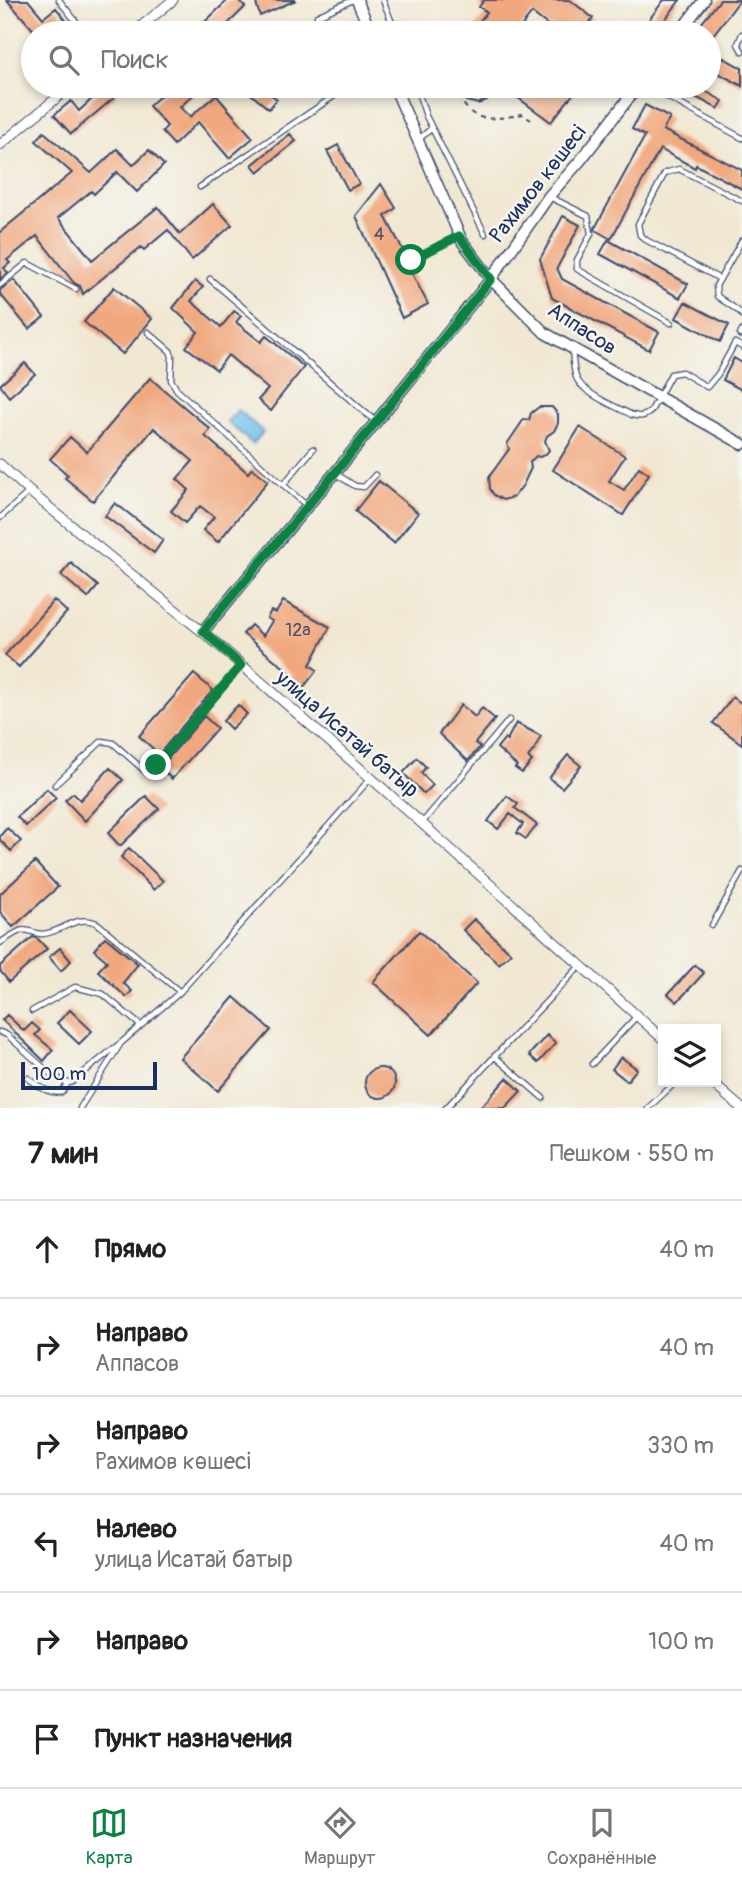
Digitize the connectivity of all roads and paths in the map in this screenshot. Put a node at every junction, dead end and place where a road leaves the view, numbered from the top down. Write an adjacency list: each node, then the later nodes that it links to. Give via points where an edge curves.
1 (59, 0): 7 (lane)
2 (173, 0): 8 (street)
3 (355, 0): 6 (lane); 9 (street)
4 (383, 0): 10 (lane)
5 (704, 0): 11 (street)
6 (317, 16)
7 (76, 21)
8 (148, 21)
9 (365, 21)
10 (391, 21)
11 (688, 21)
12 (742, 34): 13 (lane, via 738,44)
13 (742, 51)
14 (57, 98): 25 (street)
15 (331, 98): 26 (lane)
16 (399, 98): 24 (street, Аппасов)
17 (421, 98): 22 (lane)
18 (460, 98): 21 (path, via 469,111 482,118 522,114)
19 (629, 98): 27 (street, Рахимов көшесі)
20 (669, 98): 23 (lane)
21 (531, 120)
22 (432, 128): 24 (lane); 29 (lane)
23 (742, 138)
24 (418, 140): 30 (street, Аппасов)
25 (0, 145)
26 (200, 187)
27 (549, 197): 34 (street, Рахимов көшесі); 39 (lane, via 588,216 591,234 577,270)
28 (742, 201): 35 (lane, via 679,169 665,173 638,224 646,240)
29 (485, 234)
30 (459, 236): 32 (lane); 34 (street, Аппасов)
31 (742, 240): 35 (lane)
32 (411, 260)
33 (210, 279): 44 (lane)
34 (491, 279): 42 (street, Аппасов, via 545,333); 44 (street, Рахимов көшесі)
35 (720, 279): 38 (lane, via 717,296)
36 (0, 285): 37 (lane, via 27,262)
37 (76, 289)
38 (742, 315)
39 (671, 323)
40 (148, 332): 50 (lane, via 170,351 171,380 177,390)
41 (742, 347): 43 (lane, via 735,343 707,387 682,372 671,374)
42 (572, 349): 43 (street, Аппасов); 43 (lane, via 576,377 587,391 640,416 651,411)
43 (657, 397): 45 (street, Аппасов)
44 (376, 422): 48 (street, Рахимов көшесі)
45 (742, 444)
46 (313, 449): 50 (lane)
47 (0, 464): 51 (street, улица Исатай батыр)
48 (335, 473): 49 (lane, via 364,487); 52 (street, Рахимов көшесі)
49 (375, 475)
50 (283, 485): 52 (lane)
51 (29, 491): 53 (lane); 54 (street, улица Исатай батыр)
52 (307, 507): 54 (street, Рахимов көшесі)
53 (0, 519)
54 (203, 631): 55 (street, улица Исатай батыр)
55 (241, 665): 57 (street, улица Исатай батыр); 58 (lane, via 146,772 113,743 102,741)
56 (509, 720): 59 (lane)
57 (371, 778): 59 (street, улица Исатай батыр); 64 (lane)
58 (55, 785)
59 (422, 823): 63 (street, улица Исатай батыр)
60 (742, 870): 61 (lane)
61 (712, 925)
62 (0, 943): 64 (lane, via 26,929 43,934 88,919)
63 (580, 965): 66 (street, улица Исатай батыр); 71 (lane)
64 (180, 992): 67 (lane)
65 (32, 1011): 67 (lane, via 75,987 103,994)
66 (637, 1016): 69 (street, улица Исатай батыр); 72 (lane)
67 (141, 1027): 70 (lane)
68 (0, 1032): 74 (lane)
69 (658, 1035)
70 (121, 1043): 74 (lane); 78 (lane)
71 (494, 1056): 77 (lane); 79 (lane)
72 (592, 1064)
73 (29, 1079): 74 (lane, via 57,1093)
74 (68, 1083)
75 (671, 1087): 80 (lane)
76 (717, 1087): 81 (street)
77 (543, 1098)
78 (80, 1108)
79 (446, 1108)
80 (648, 1108)
81 (741, 1108)

